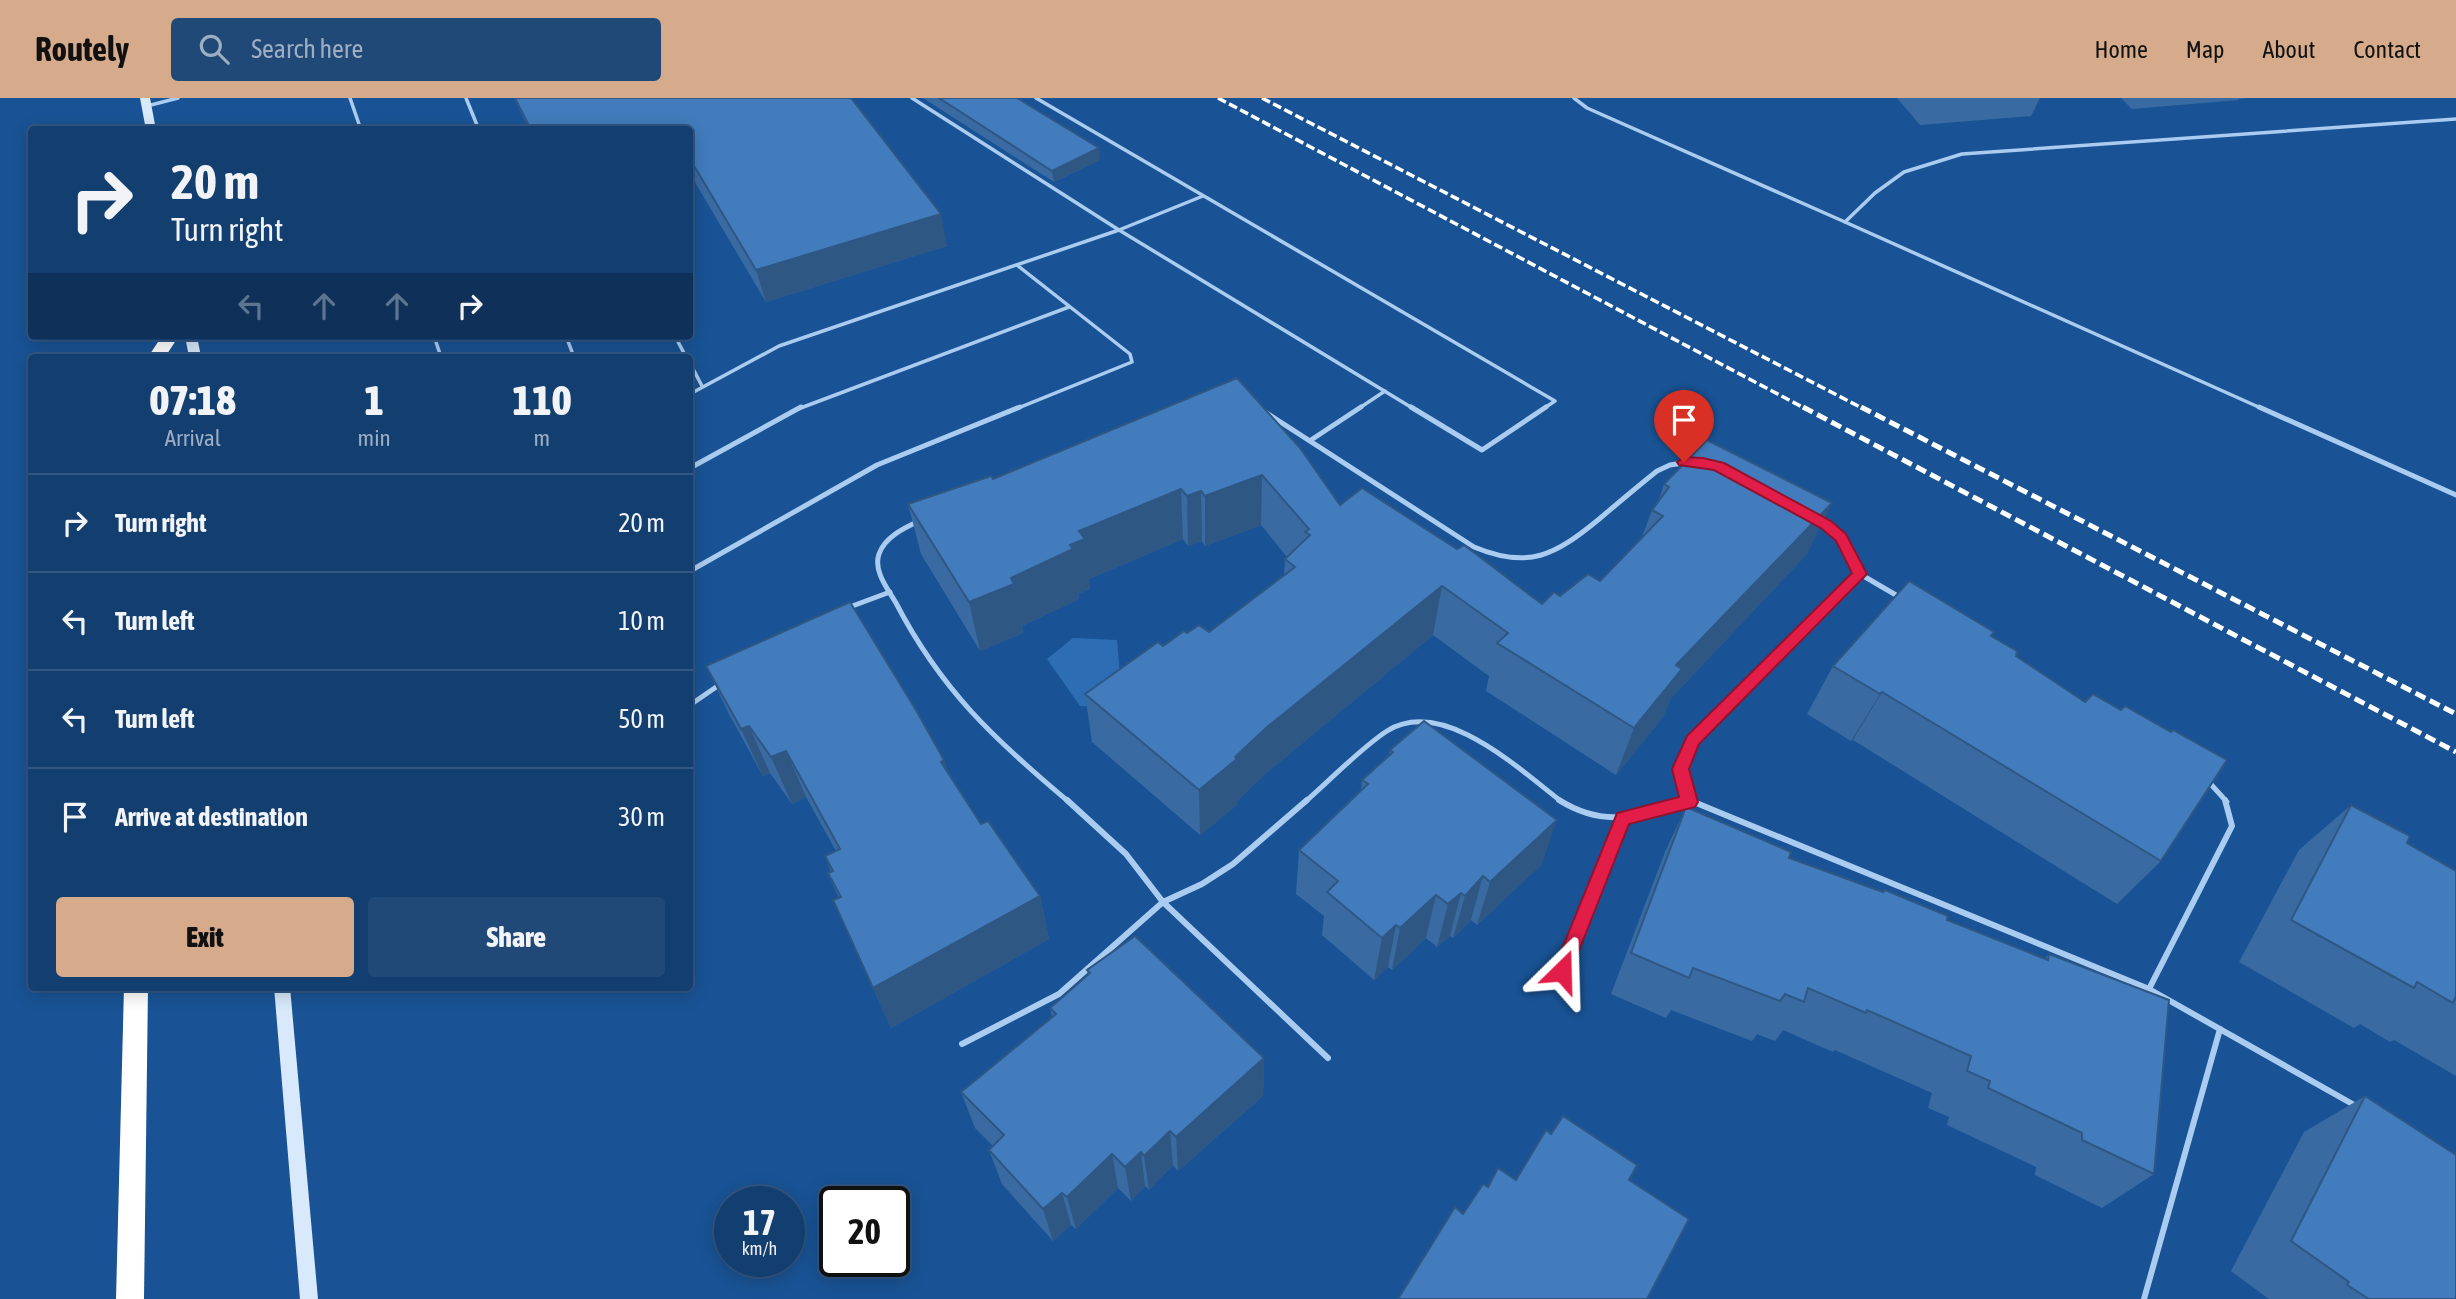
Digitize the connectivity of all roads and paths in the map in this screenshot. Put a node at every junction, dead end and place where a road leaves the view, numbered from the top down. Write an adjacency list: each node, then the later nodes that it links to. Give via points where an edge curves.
1 (178, 98): 7 (lane)
2 (350, 98): 10 (lane)
3 (466, 98): 11 (lane)
4 (912, 98): 14 (lane)
5 (1036, 98): 12 (lane)
6 (1574, 98): 13 (lane, via 1587,108)
7 (146, 102): 9 (main road)
8 (2456, 119): 13 (lane, via 1962,154 1904,172)
9 (150, 126)
10 (360, 126)
11 (478, 126)
12 (1204, 196): 14 (lane); 21 (lane, via 1555,401 1482,450)
13 (1845, 222): 27 (lane)
14 (1119, 230): 15 (lane); 21 (lane)
15 (1017, 265): 16 (lane); 20 (lane, via 779,346)
16 (1069, 307): 26 (lane, via 805,405); 30 (lane, via 1130,354 1132,362 877,465)
17 (169, 340): 18 (highway)
18 (158, 354)
19 (693, 369): 20 (lane)
20 (702, 386): 22 (lane)
21 (1385, 391): 24 (lane)
22 (693, 392)
23 (1259, 410): 24 (lane)
24 (1311, 440): 25 (lane, via 1474,547 1513,559 1552,553 1657,471)
25 (1693, 462)
26 (693, 466)
27 (2456, 495)
28 (929, 517): 32 (lane, via 896,533 878,556 879,572)
29 (1814, 518): 31 (lane, via 1841,538)
30 (693, 569)
31 (1860, 574): 33 (lane); 38 (lane, via 1693,740 1681,769)
32 (890, 592): 34 (lane); 40 (lane, via 957,699 989,733 1135,861)
33 (1908, 602)
34 (839, 611)
35 (724, 682): 36 (lane)
36 (693, 703)
37 (2201, 775): 42 (lane, via 2227,802 2232,826)
38 (1689, 802): 39 (lane); 42 (lane)
39 (1623, 818): 40 (lane, via 1593,817 1562,802 1472,736 1443,725 1413,723 1388,730 1233,864); 41 (lane)
40 (1163, 902): 46 (lane, via 1059,994); 47 (lane)
41 (1562, 971)
42 (2149, 989): 45 (lane)
43 (136, 991): 49 (highway)
44 (282, 991): 50 (main road)
45 (2220, 1029): 48 (lane); 51 (lane)
46 (962, 1044)
47 (1328, 1058)
48 (2362, 1109)
49 (130, 1299)
50 (309, 1299)
51 (2144, 1299)

